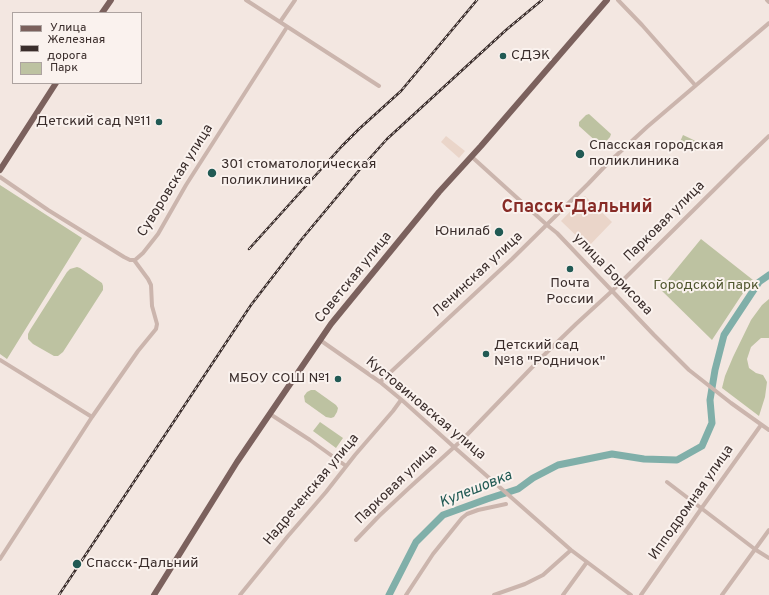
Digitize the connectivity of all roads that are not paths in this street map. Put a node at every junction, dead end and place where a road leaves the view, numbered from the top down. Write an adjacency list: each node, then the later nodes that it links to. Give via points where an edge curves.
1 (111, 0): 6 (main road)
2 (246, 0): 7 (street)
3 (295, 0): 7 (street)
4 (607, 0): 14 (main road, Советская улица)
5 (618, 0): 11 (street)
6 (103, 12)
7 (280, 22): 9 (street)
8 (769, 23): 11 (street, Ленинская улица)
9 (287, 27): 12 (street); 18 (street, Суворовская улица, via 186,185 158,234 144,253)
10 (55, 84): 15 (main road)
11 (695, 85): 17 (street, Ленинская улица, via 646,127)
12 (379, 86)
13 (769, 136): 19 (street, Парковая улица)
14 (472, 157): 17 (street, улица Борисова); 20 (main road, Советская улица, via 395,246)
15 (0, 170)
16 (0, 178): 18 (street, via 124,257)
17 (546, 225): 19 (street, улица Борисова); 22 (street, Ленинская улица)
18 (134, 260): 25 (street, via 151,285 156,328)
19 (612, 291): 26 (street, улица Борисова, via 689,370); 28 (street, Парковая улица)
20 (320, 340): 22 (street, Кустовиновская улица); 24 (main road, Советская улица)
21 (0, 360): 25 (street)
22 (380, 382): 23 (street, Кустовиновская улица)
23 (401, 400): 28 (street, Кустовиновская улица); 29 (street, Надреченская улица)
24 (270, 414): 29 (street); 40 (main road, Советская улица)
25 (92, 417): 38 (street)
26 (761, 425): 27 (street); 32 (street, Ипподромная улица)
27 (769, 430)
28 (454, 447): 34 (street, Парковая улица); 35 (street, Кустовиновская улица)
29 (346, 466): 41 (street, Надреченская улица)
30 (667, 482): 32 (street)
31 (506, 504): 42 (street, via 478,510 462,518 433,554)
32 (701, 509): 36 (street); 46 (street, Ипподромная улица)
33 (769, 530): 36 (street)
34 (356, 540)
35 (571, 550): 39 (street); 43 (street, via 543,575)
36 (756, 550): 37 (street); 47 (street)
37 (769, 558)
38 (0, 559)
39 (587, 562): 44 (street); 45 (street)
40 (154, 595)
41 (240, 595)
42 (406, 595)
43 (494, 595)
44 (563, 595)
45 (631, 595)
46 (641, 595)
47 (722, 595)

